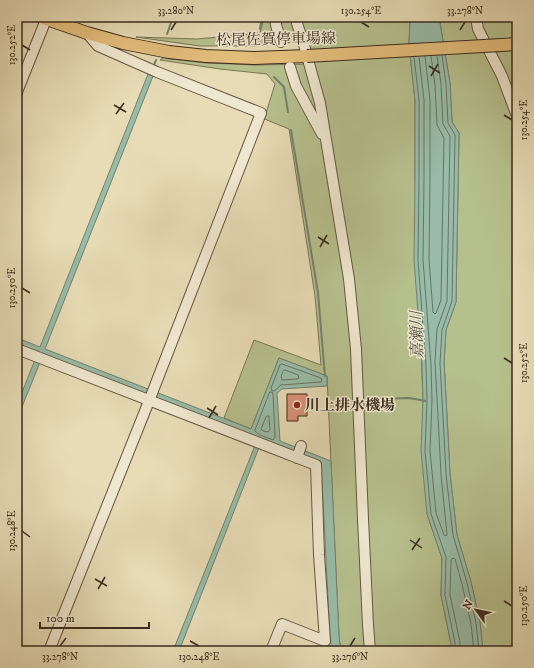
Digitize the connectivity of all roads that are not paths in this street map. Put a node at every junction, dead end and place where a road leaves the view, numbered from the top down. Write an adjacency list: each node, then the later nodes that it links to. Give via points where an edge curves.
1 (275, 17): 6 (street)
2 (295, 17): 8 (street)
3 (476, 17): 11 (street, via 478,29 502,76)
4 (44, 18): 5 (main road, 松尾佐賀停車場線); 10 (street)
5 (87, 33): 8 (main road, 松尾佐賀停車場線, via 169,52 206,56); 14 (street, via 98,46 260,113)
6 (281, 42)
7 (517, 44): 8 (main road, 松尾佐賀停車場線, bridge)
8 (307, 56): 12 (street, via 320,103)
9 (290, 67): 12 (street, via 296,86)
10 (17, 92)
11 (517, 116)
12 (325, 141): 19 (street, via 350,280 356,349)
13 (17, 349): 14 (street)
14 (149, 401): 16 (street); 17 (street)
15 (301, 446): 16 (street)
16 (297, 458): 18 (street, via 316,465 318,555 325,641 282,624)
17 (49, 651)
18 (271, 651)
19 (370, 651)

